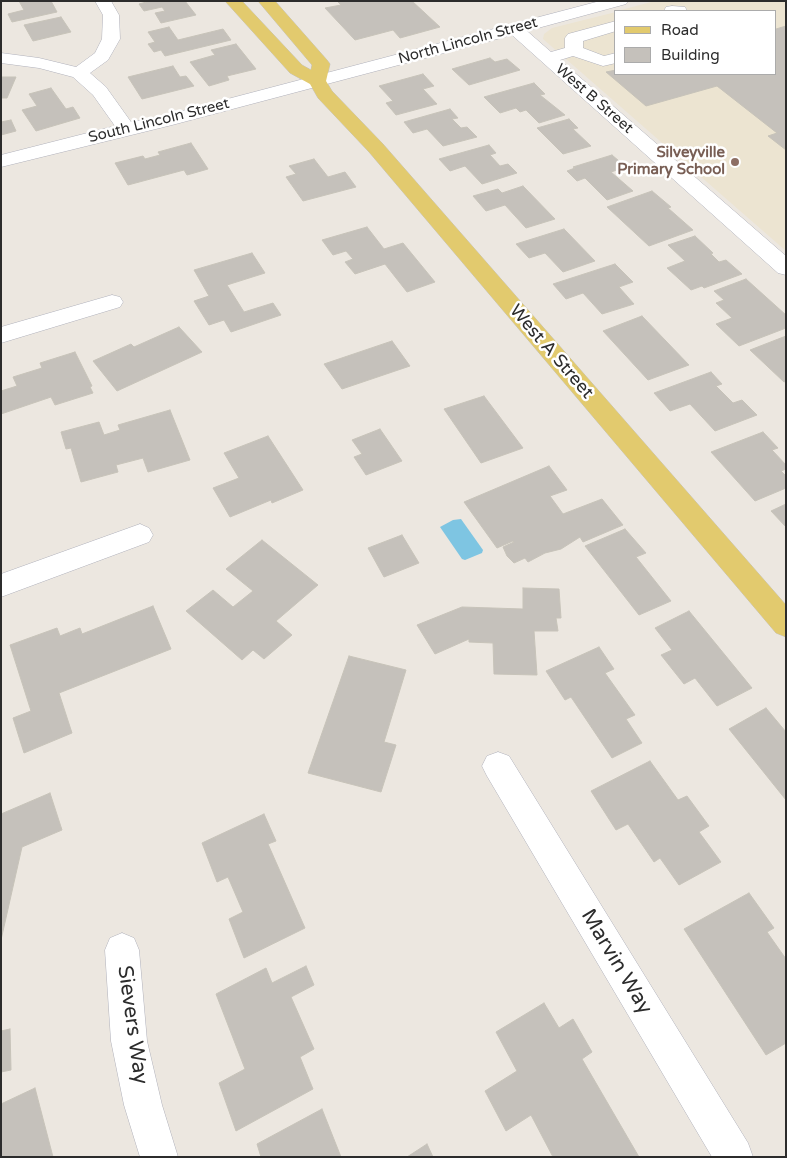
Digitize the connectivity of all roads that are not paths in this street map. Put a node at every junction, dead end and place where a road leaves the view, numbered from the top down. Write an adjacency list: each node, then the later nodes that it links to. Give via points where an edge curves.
1 (103, 1): 11 (street, via 111,14 111,39 102,56)
2 (233, 1): 12 (main road, West A Street, via 296,69)
3 (266, 1): 12 (main road, via 321,64)
4 (620, 1): 6 (street, North Lincoln Street)
5 (614, 27): 7 (street, via 574,38)
6 (515, 29): 9 (street, West B Street); 12 (street, North Lincoln Street)
7 (574, 51): 9 (street); 10 (street, via 603,61)
8 (1, 58): 11 (street, via 40,63)
9 (547, 58): 15 (street, West B Street)
10 (614, 58)
11 (79, 74): 13 (street, via 100,91)
12 (317, 81): 13 (street, South Lincoln Street); 20 (main road, West A Street, via 324,94 376,148)
13 (126, 129): 14 (street, South Lincoln Street)
14 (1, 161)
15 (786, 268)
16 (112, 302): 17 (street)
17 (1, 335)
18 (140, 535): 19 (street)
19 (1, 586)
20 (786, 625)
21 (498, 766): 24 (street, Marvin Way)
22 (122, 950): 23 (street, Sievers Way, via 129,1041)
23 (159, 1157)
24 (734, 1157)

